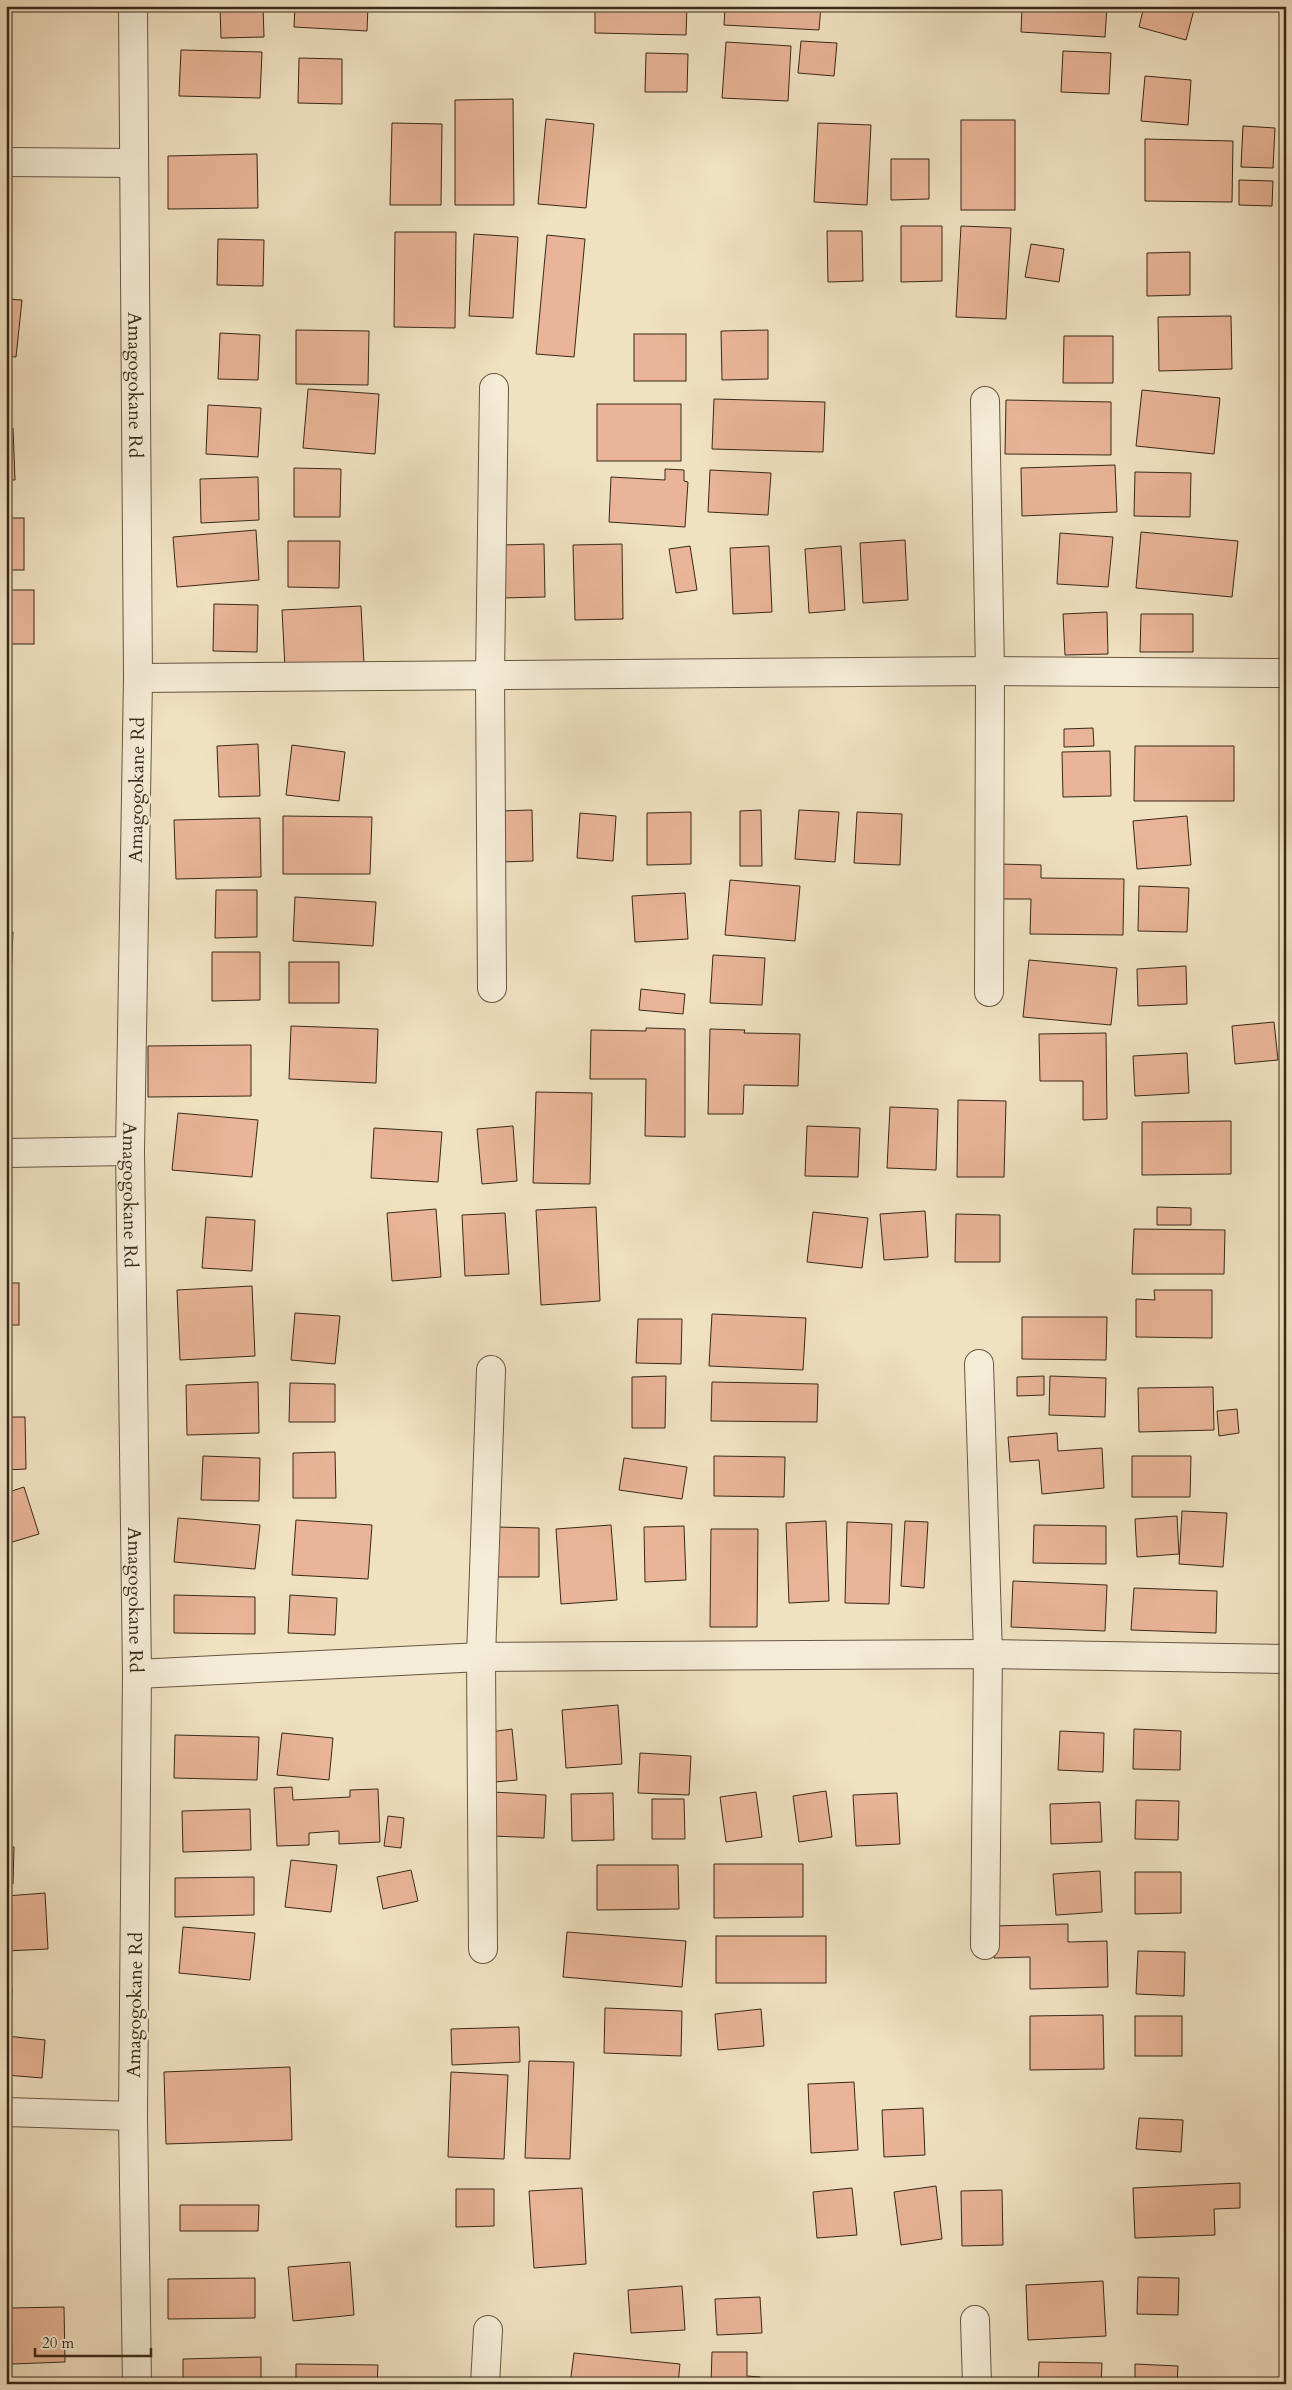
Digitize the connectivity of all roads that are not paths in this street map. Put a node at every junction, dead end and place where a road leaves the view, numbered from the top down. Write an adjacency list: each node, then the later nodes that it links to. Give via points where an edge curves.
1 (133, 6): 3 (street, Amagogokane Rd)
2 (6, 162): 3 (street)
3 (134, 163): 9 (street, Amagogokane Rd)
4 (494, 388): 8 (street)
5 (985, 401): 6 (street)
6 (990, 671): 7 (street); 8 (street); 11 (street)
7 (1286, 673)
8 (490, 675): 9 (street); 10 (street)
9 (138, 678): 12 (street, Amagogokane Rd)
10 (492, 988)
11 (989, 992)
12 (130, 1151): 13 (street); 19 (street, Amagogokane Rd)
13 (6, 1153)
14 (980, 1364): 16 (street)
15 (490, 1370): 17 (street)
16 (988, 1654): 17 (street); 18 (street); 20 (street)
17 (481, 1656): 19 (street); 21 (street)
18 (1286, 1659)
19 (138, 1674): 23 (street, Amagogokane Rd)
20 (985, 1945)
21 (483, 1949)
22 (6, 2112): 23 (street)
23 (134, 2116): 26 (street, Amagogokane Rd)
24 (975, 2320): 28 (street)
25 (488, 2330): 27 (street)
26 (137, 2384)
27 (485, 2384)
28 (977, 2384)

